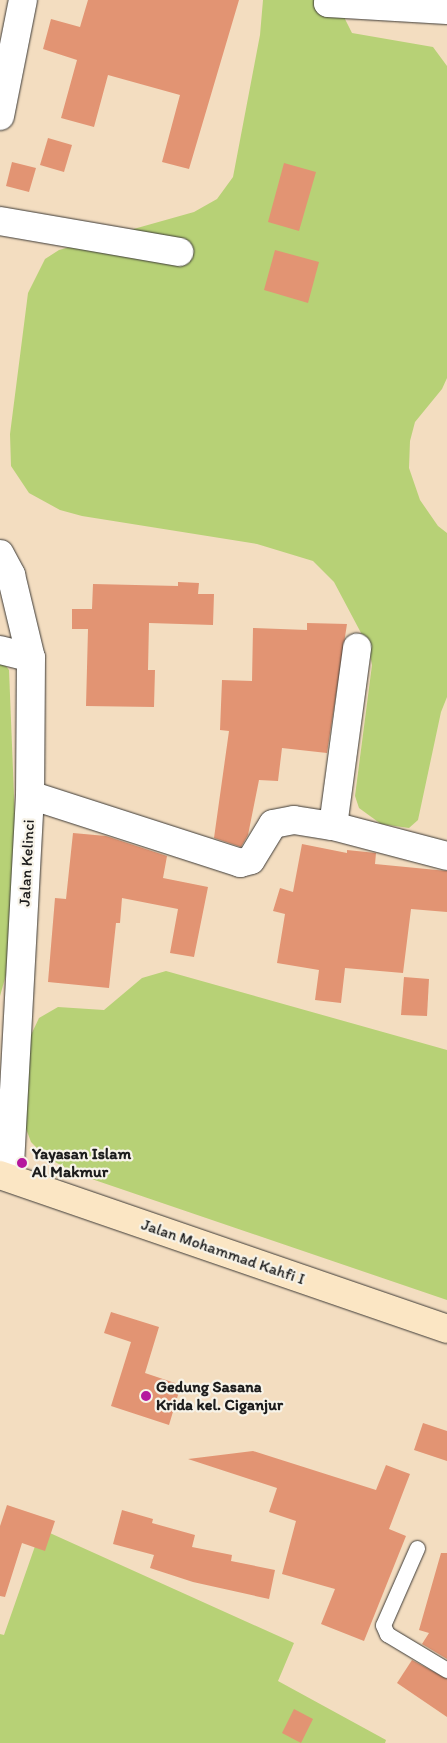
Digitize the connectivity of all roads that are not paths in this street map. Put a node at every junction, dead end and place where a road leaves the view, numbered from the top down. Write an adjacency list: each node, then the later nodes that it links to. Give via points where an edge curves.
1 (23, 0): 4 (street)
2 (329, 0): 3 (street, via 328,3)
3 (447, 10)
4 (0, 116)
5 (0, 221): 6 (street)
6 (179, 252)
7 (0, 554): 10 (street, Jalan Kelinci, via 11,575)
8 (357, 648): 12 (street)
9 (0, 650): 10 (street)
10 (31, 658): 11 (street, Jalan Kelinci)
11 (30, 795): 12 (street, via 240,863 251,860 273,824 294,820); 14 (street, Jalan Kelinci)
12 (333, 826): 13 (street)
13 (447, 856)
14 (5, 1176): 15 (main road, Jalan Mohammad Kahfi I)
15 (447, 1329)
16 (417, 1548): 17 (lane, via 383,1625 387,1634)
17 (447, 1670)

